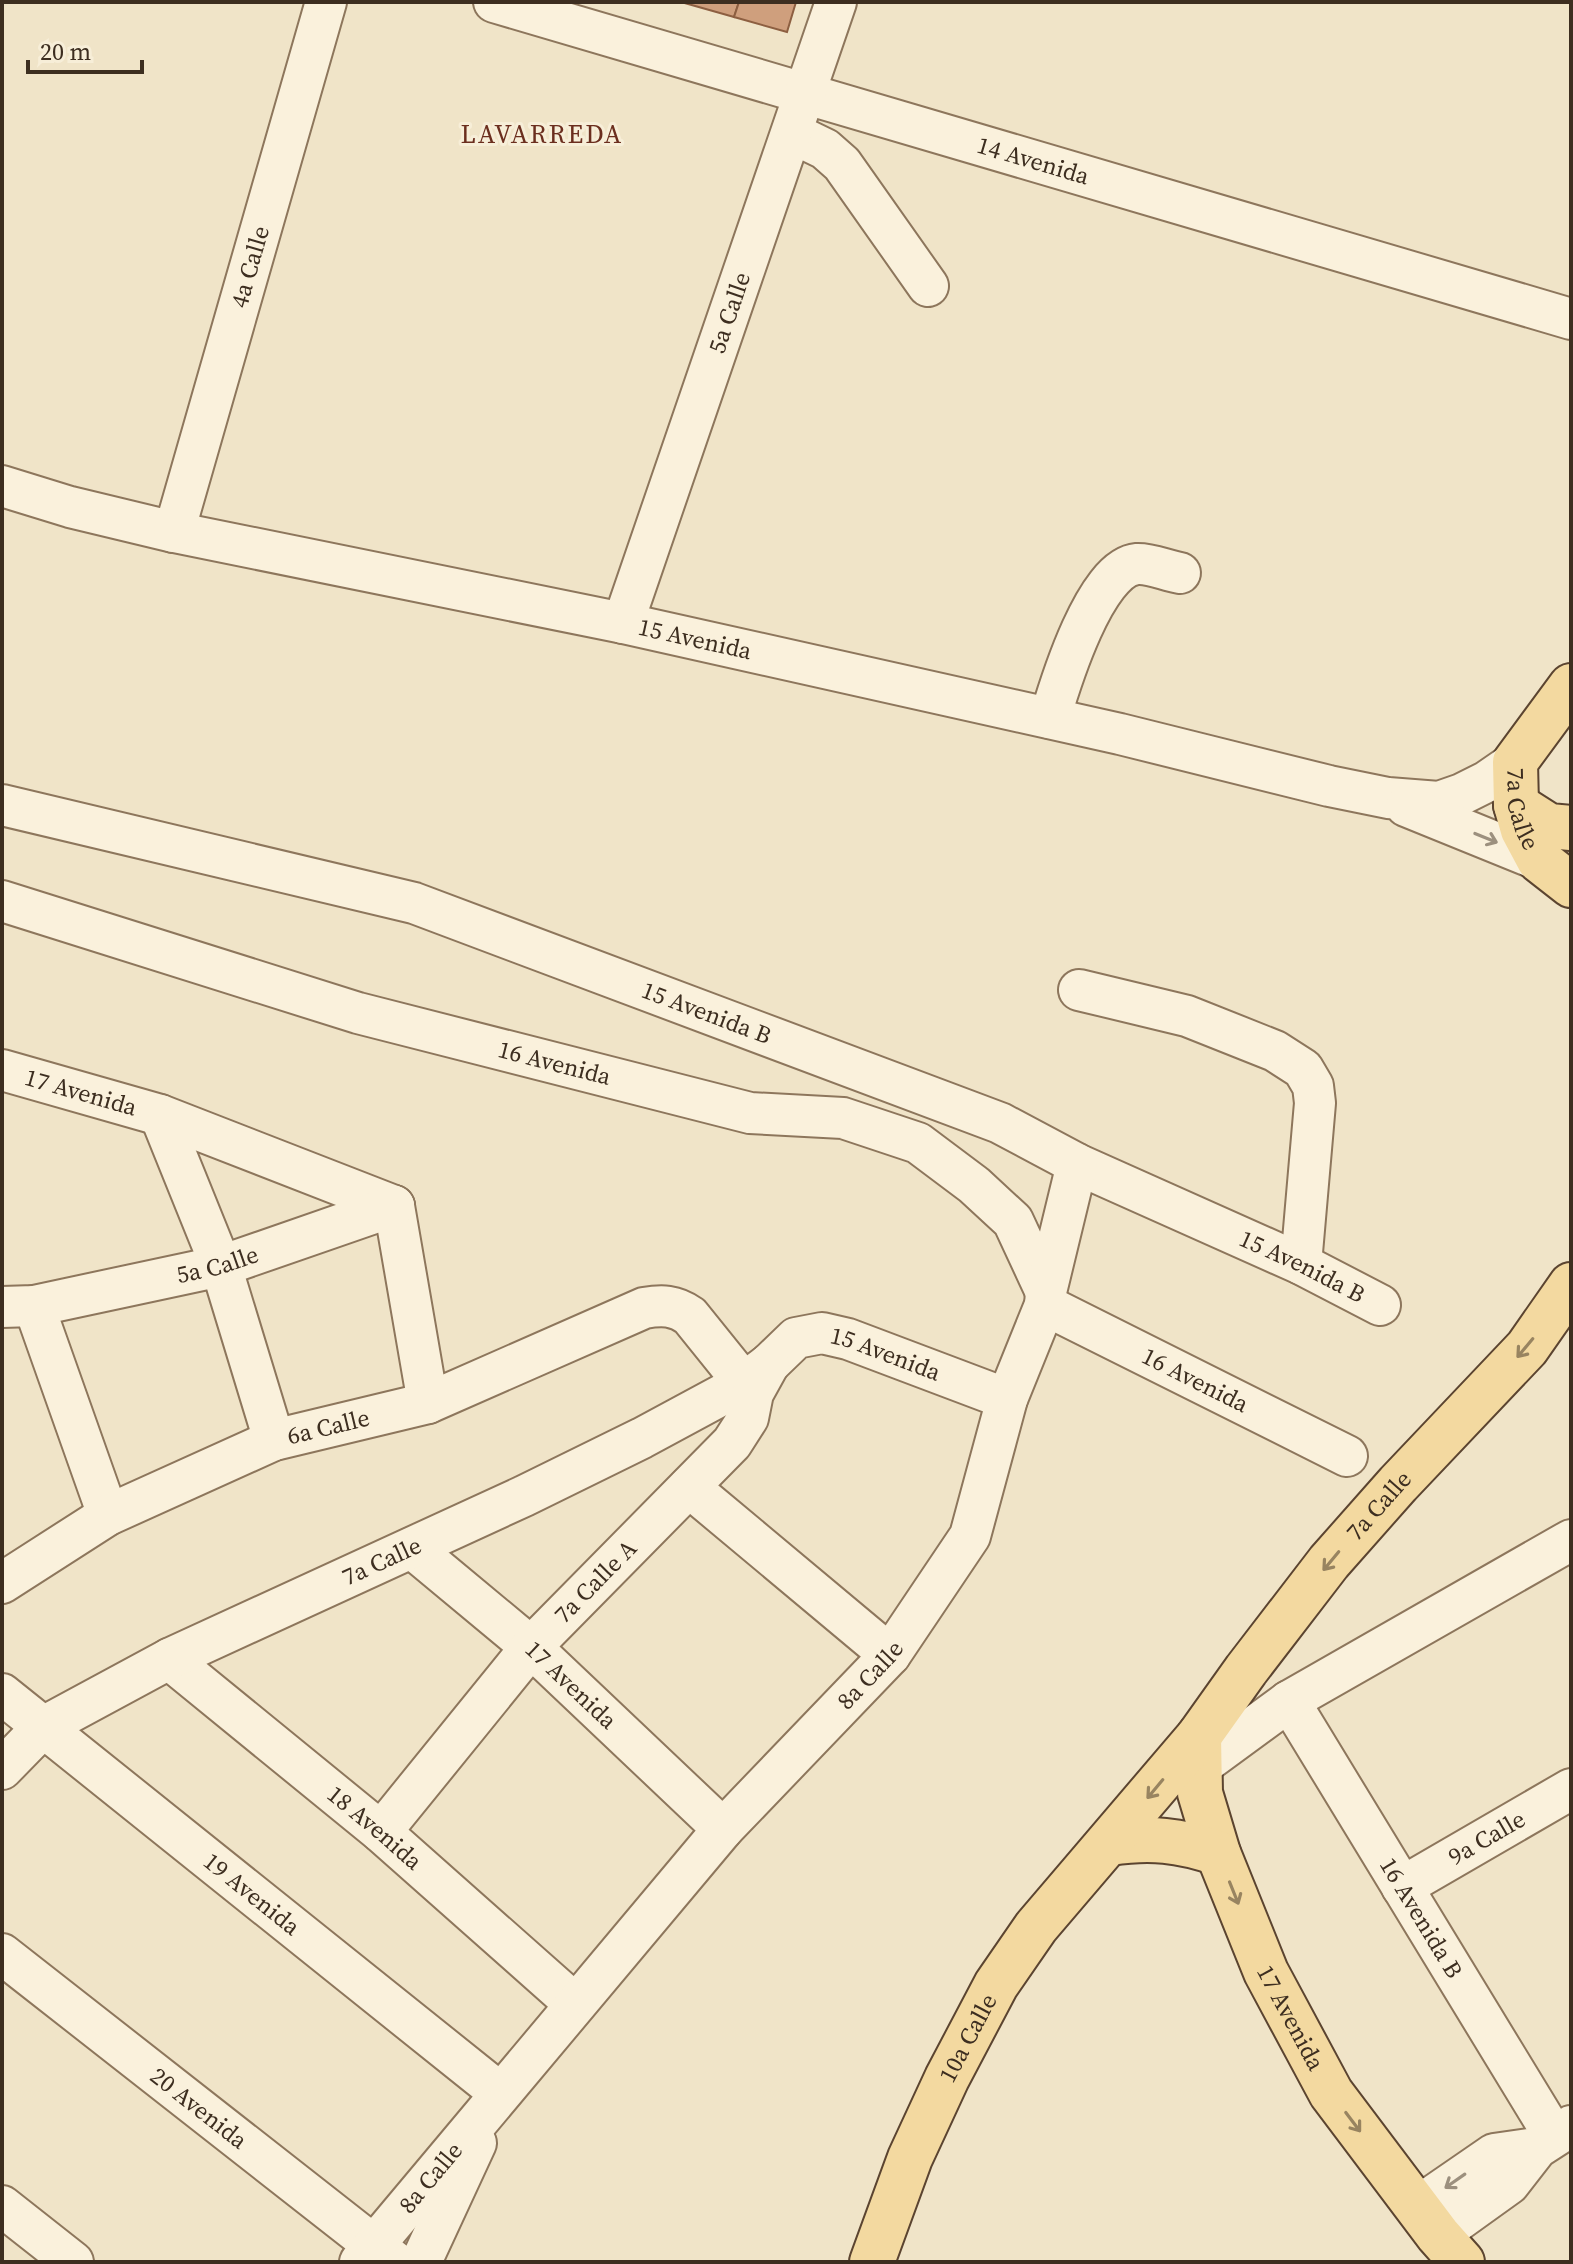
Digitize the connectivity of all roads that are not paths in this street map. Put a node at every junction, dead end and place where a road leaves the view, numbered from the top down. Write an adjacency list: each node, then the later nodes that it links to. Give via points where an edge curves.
1 (326, 2): 9 (street, 4a Calle)
2 (494, 2): 4 (street, 14 Avenida)
3 (836, 2): 4 (street, 5a Calle)
4 (806, 95): 5 (street, 5a Calle); 7 (street, 14 Avenida)
5 (792, 133): 6 (street, via 842,164); 11 (street, 5a Calle)
6 (928, 286)
7 (1571, 319)
8 (2, 486): 9 (street, 15 Avenida)
9 (174, 532): 11 (street, 15 Avenida)
10 (1180, 573): 13 (street, via 1138,564 1125,568 1109,584 1088,613)
11 (623, 623): 13 (street, 15 Avenida)
12 (1571, 686): 14 (main road, 7a Calle)
13 (1050, 718): 15 (street, 15 Avenida)
14 (1515, 762): 15 (street, 15 Avenida, via 1486,782 1439,802); 17 (main road, 7a Calle)
15 (1388, 798): 19 (street, 15 Avenida, one-way to 19)
16 (2, 805): 24 (street, 15 Avenida B, via 414,903 1000,1123)
17 (1516, 805): 18 (main road, via 1549,826); 19 (main road, 7a Calle, via 1523,830)
18 (1571, 828)
19 (1555, 872)
20 (2, 901): 29 (street, 16 Avenida, via 373,1017 750,1113 843,1118 918,1143 1013,1221)
21 (1079, 990): 26 (street, via 1187,1016 1275,1051 1303,1069 1315,1103)
22 (2, 1070): 23 (street, 17 Avenida)
23 (160, 1115): 25 (street, 17 Avenida); 27 (street, 17 Avenida)
24 (1077, 1164): 26 (street, 15 Avenida B); 29 (street, 8a Calle)
25 (394, 1206): 27 (street, 5a Calle); 34 (street)
26 (1301, 1264): 30 (street, 15 Avenida B)
27 (221, 1266): 31 (street, 5a Calle); 35 (street, 17 Avenida)
28 (1571, 1285): 48 (main road, 7a Calle, one-way to 48, via 1527,1348 1329,1562 1246,1670)
29 (1046, 1298): 33 (street, 8a Calle); 36 (street, 16 Avenida)
30 (1380, 1305)
31 (18, 1307): 38 (street)
32 (757, 1374): 33 (street, 15 Avenida, via 796,1338 822,1333); 34 (street, 6a Calle, via 681,1309 644,1308); 37 (street, 7a Calle A, via 748,1418 732,1443); 40 (street, 7a Calle, via 642,1438)
33 (1007, 1399): 43 (street, 8a Calle, via 970,1536)
34 (428, 1403): 35 (street, 6a Calle)
35 (274, 1440): 38 (street, 6a Calle)
36 (1347, 1456)
37 (689, 1487): 42 (street, 7a Calle A); 43 (street)
38 (108, 1515): 41 (street, 6a Calle)
39 (1571, 1540): 46 (street)
40 (412, 1548): 42 (street, 17 Avenida); 44 (street, 7a Calle)
41 (2, 1583)
42 (531, 1647): 51 (street, 17 Avenida); 52 (street, 7a Calle A)
43 (890, 1655): 51 (street, 8a Calle)
44 (169, 1659): 47 (street, 7a Calle); 52 (street, 18 Avenida)
45 (2, 1694): 47 (street, 19 Avenida)
46 (1276, 1709): 48 (street); 55 (street, 16 Avenida B)
47 (43, 1727): 49 (street, 7a Calle); 58 (street, 19 Avenida)
48 (1199, 1752): 53 (main road, 10a Calle, one-way to 53); 54 (main road, 17 Avenida, via 1200,1793)
49 (2, 1769)
50 (1571, 1789): 55 (street, 9a Calle)
51 (723, 1829): 57 (street, 8a Calle)
52 (381, 1832): 57 (street, 18 Avenida)
53 (1110, 1843): 54 (main road, via 1165,1839); 65 (main road, 10a Calle, via 1036,1927 996,1985 910,2158)
54 (1218, 1853): 61 (main road, 17 Avenida, one-way to 61, via 1266,1972 1331,2093)
55 (1402, 1887): 59 (street, 16 Avenida B)
56 (2, 1954): 62 (street, 20 Avenida)
57 (575, 2004): 58 (street, 8a Calle)
58 (500, 2093): 62 (street, 8a Calle); 64 (street, 8a Calle)
59 (1554, 2137): 61 (street, via 1494,2154)
60 (2, 2206): 63 (street)
61 (1439, 2235)
62 (376, 2256)
63 (73, 2262)
64 (421, 2262)
65 (872, 2262)

